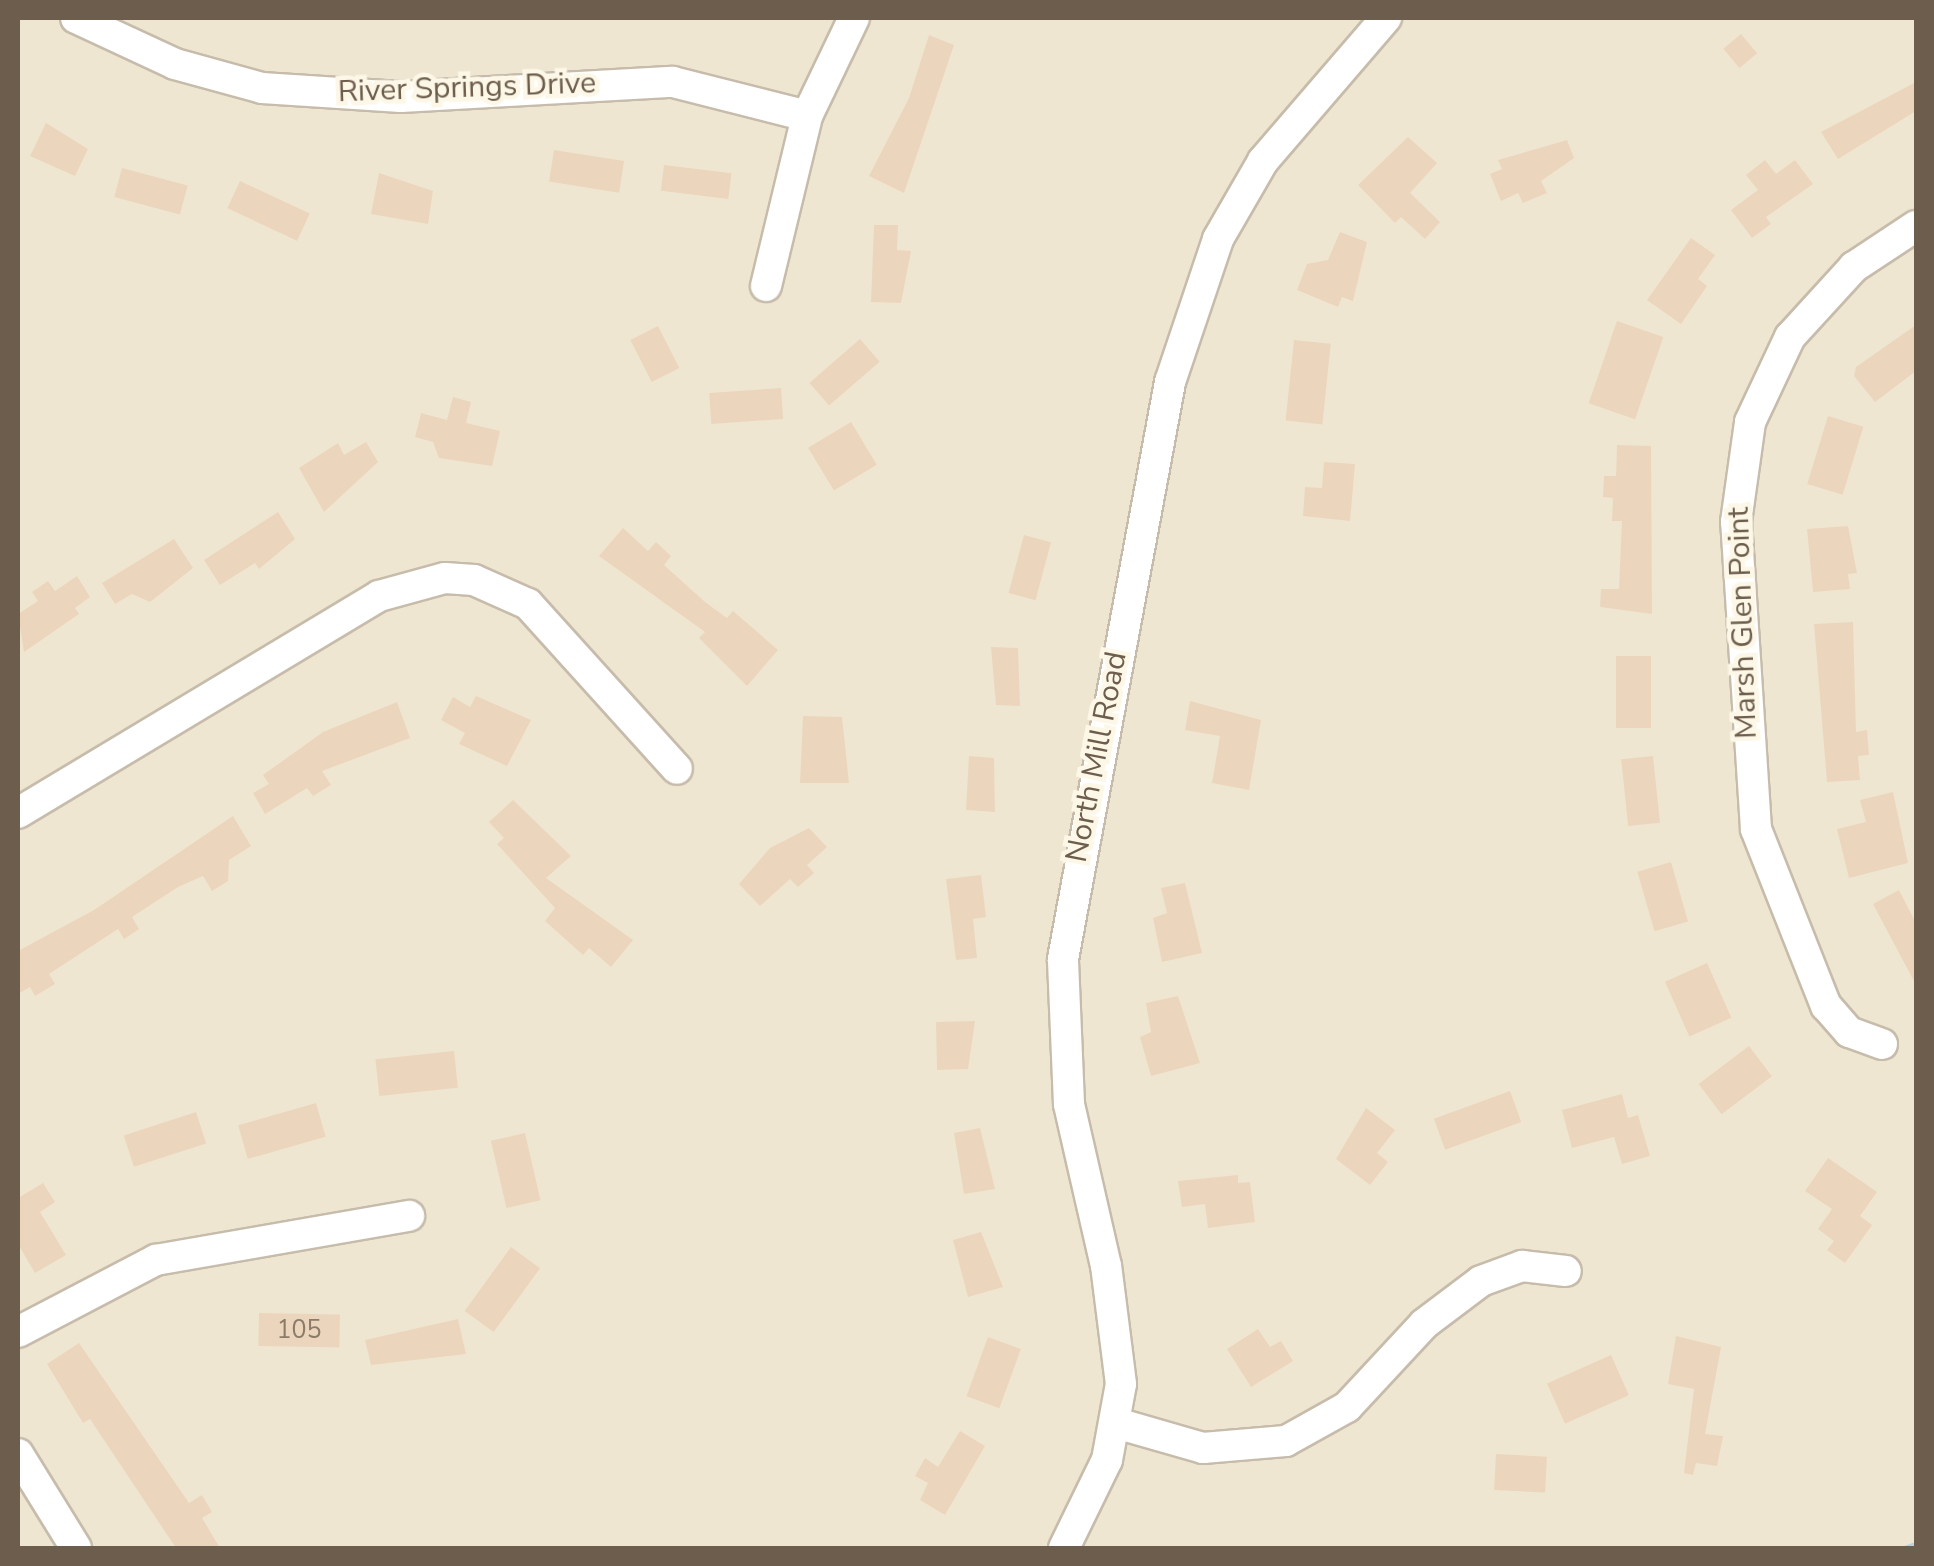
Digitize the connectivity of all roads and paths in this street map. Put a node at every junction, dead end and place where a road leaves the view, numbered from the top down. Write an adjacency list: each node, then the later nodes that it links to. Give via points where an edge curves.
1 (76, 18): 4 (street, River Springs Drive, via 175,64 262,88 401,98 673,82)
2 (854, 18): 4 (street)
3 (1386, 18): 13 (street, North Mill Road, via 1263,161 1218,240 1184,323 1078,852 1062,1030 1075,1136 1120,1346)
4 (807, 116): 6 (street)
5 (1916, 226): 9 (street, Marsh Glen Point, via 1854,267 1790,337 1750,422 1736,522 1756,829 1826,1006 1849,1032)
6 (766, 286)
7 (676, 770): 8 (street, via 536,611 503,590 445,578 380,596)
8 (18, 813)
9 (1882, 1044)
10 (409, 1216): 12 (street, via 156,1260)
11 (1566, 1271): 13 (street, via 1522,1266 1480,1281 1424,1324 1348,1407 1286,1441 1203,1448)
12 (18, 1332)
13 (1116, 1423): 16 (street, North Mill Road, via 1093,1496)
14 (18, 1454): 15 (street)
15 (76, 1548)
16 (1064, 1548)

